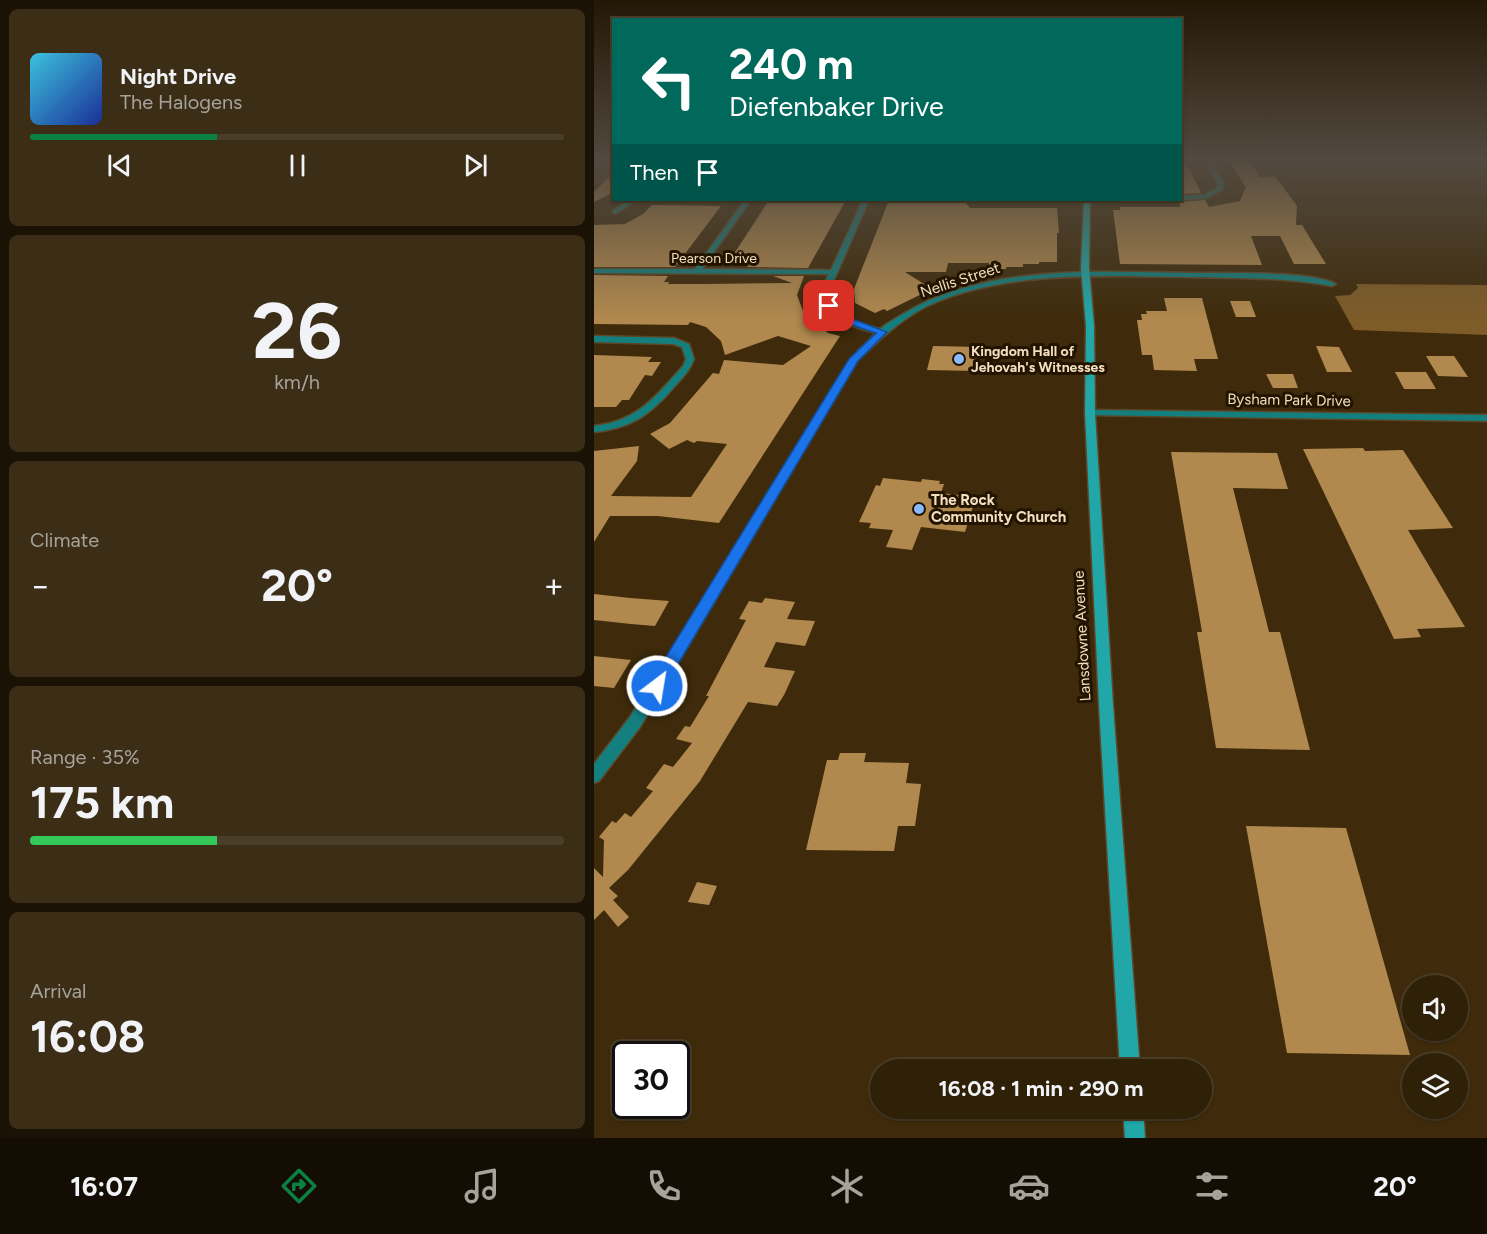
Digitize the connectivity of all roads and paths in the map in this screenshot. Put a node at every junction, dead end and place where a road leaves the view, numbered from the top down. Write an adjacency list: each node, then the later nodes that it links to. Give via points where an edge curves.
1 (739, 213): 5 (street)
2 (860, 213): 6 (street)
3 (1087, 213): 7 (main road, Lansdowne Avenue)
4 (594, 270): 5 (street, Pearson Drive)
5 (697, 271): 6 (street, Pearson Drive)
6 (834, 272): 9 (street, via 825,296 829,306 844,319)
7 (1086, 275): 8 (street, Nellis Street, via 1299,276); 9 (street, Nellis Street, via 1031,277 981,286 925,306); 11 (main road, Lansdowne Avenue)
8 (1332, 284)
9 (882, 332): 14 (street, Nellis Street, via 854,359 635,722)
10 (594, 339): 13 (street, via 674,341 686,346 690,359 640,417 616,427)
11 (1090, 413): 12 (street, Bysham Park Drive); 15 (main road, Lansdowne Avenue)
12 (1487, 418)
13 (594, 429)
14 (594, 776)
15 (1129, 1059)
16 (1134, 1119): 17 (main road)
17 (1135, 1138)

